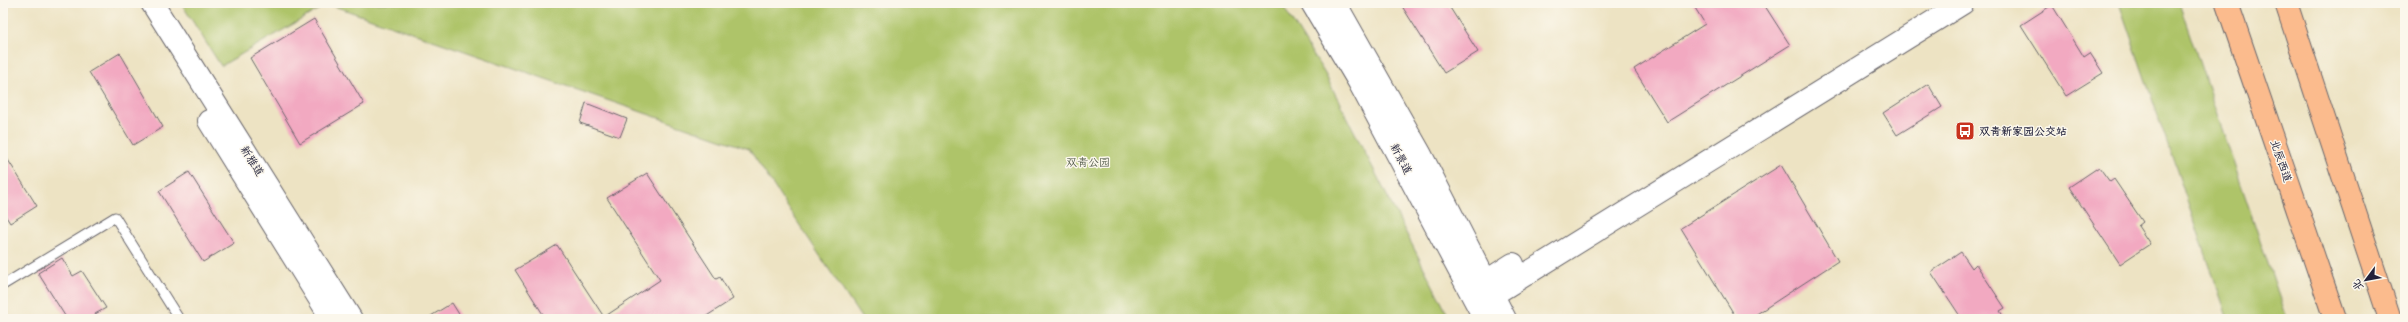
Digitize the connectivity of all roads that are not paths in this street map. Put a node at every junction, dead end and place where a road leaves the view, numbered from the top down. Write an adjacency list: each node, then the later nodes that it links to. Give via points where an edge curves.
1 (135, 3): 12 (street, 新雅道)
2 (152, 3): 13 (street, 新雅道)
3 (1312, 3): 10 (street, 新景道)
4 (1335, 3): 10 (street, 新景道, via 1421,155)
5 (1938, 3): 10 (street)
6 (1963, 3): 10 (street)
7 (2227, 3): 15 (main road, 北辰西道)
8 (2286, 3): 16 (main road)
9 (3, 285): 11 (lane, via 115,217)
10 (1483, 298): 14 (street, 新景道)
11 (179, 319)
12 (332, 319)
13 (351, 319)
14 (1505, 319)
15 (2335, 319)
16 (2390, 319)

